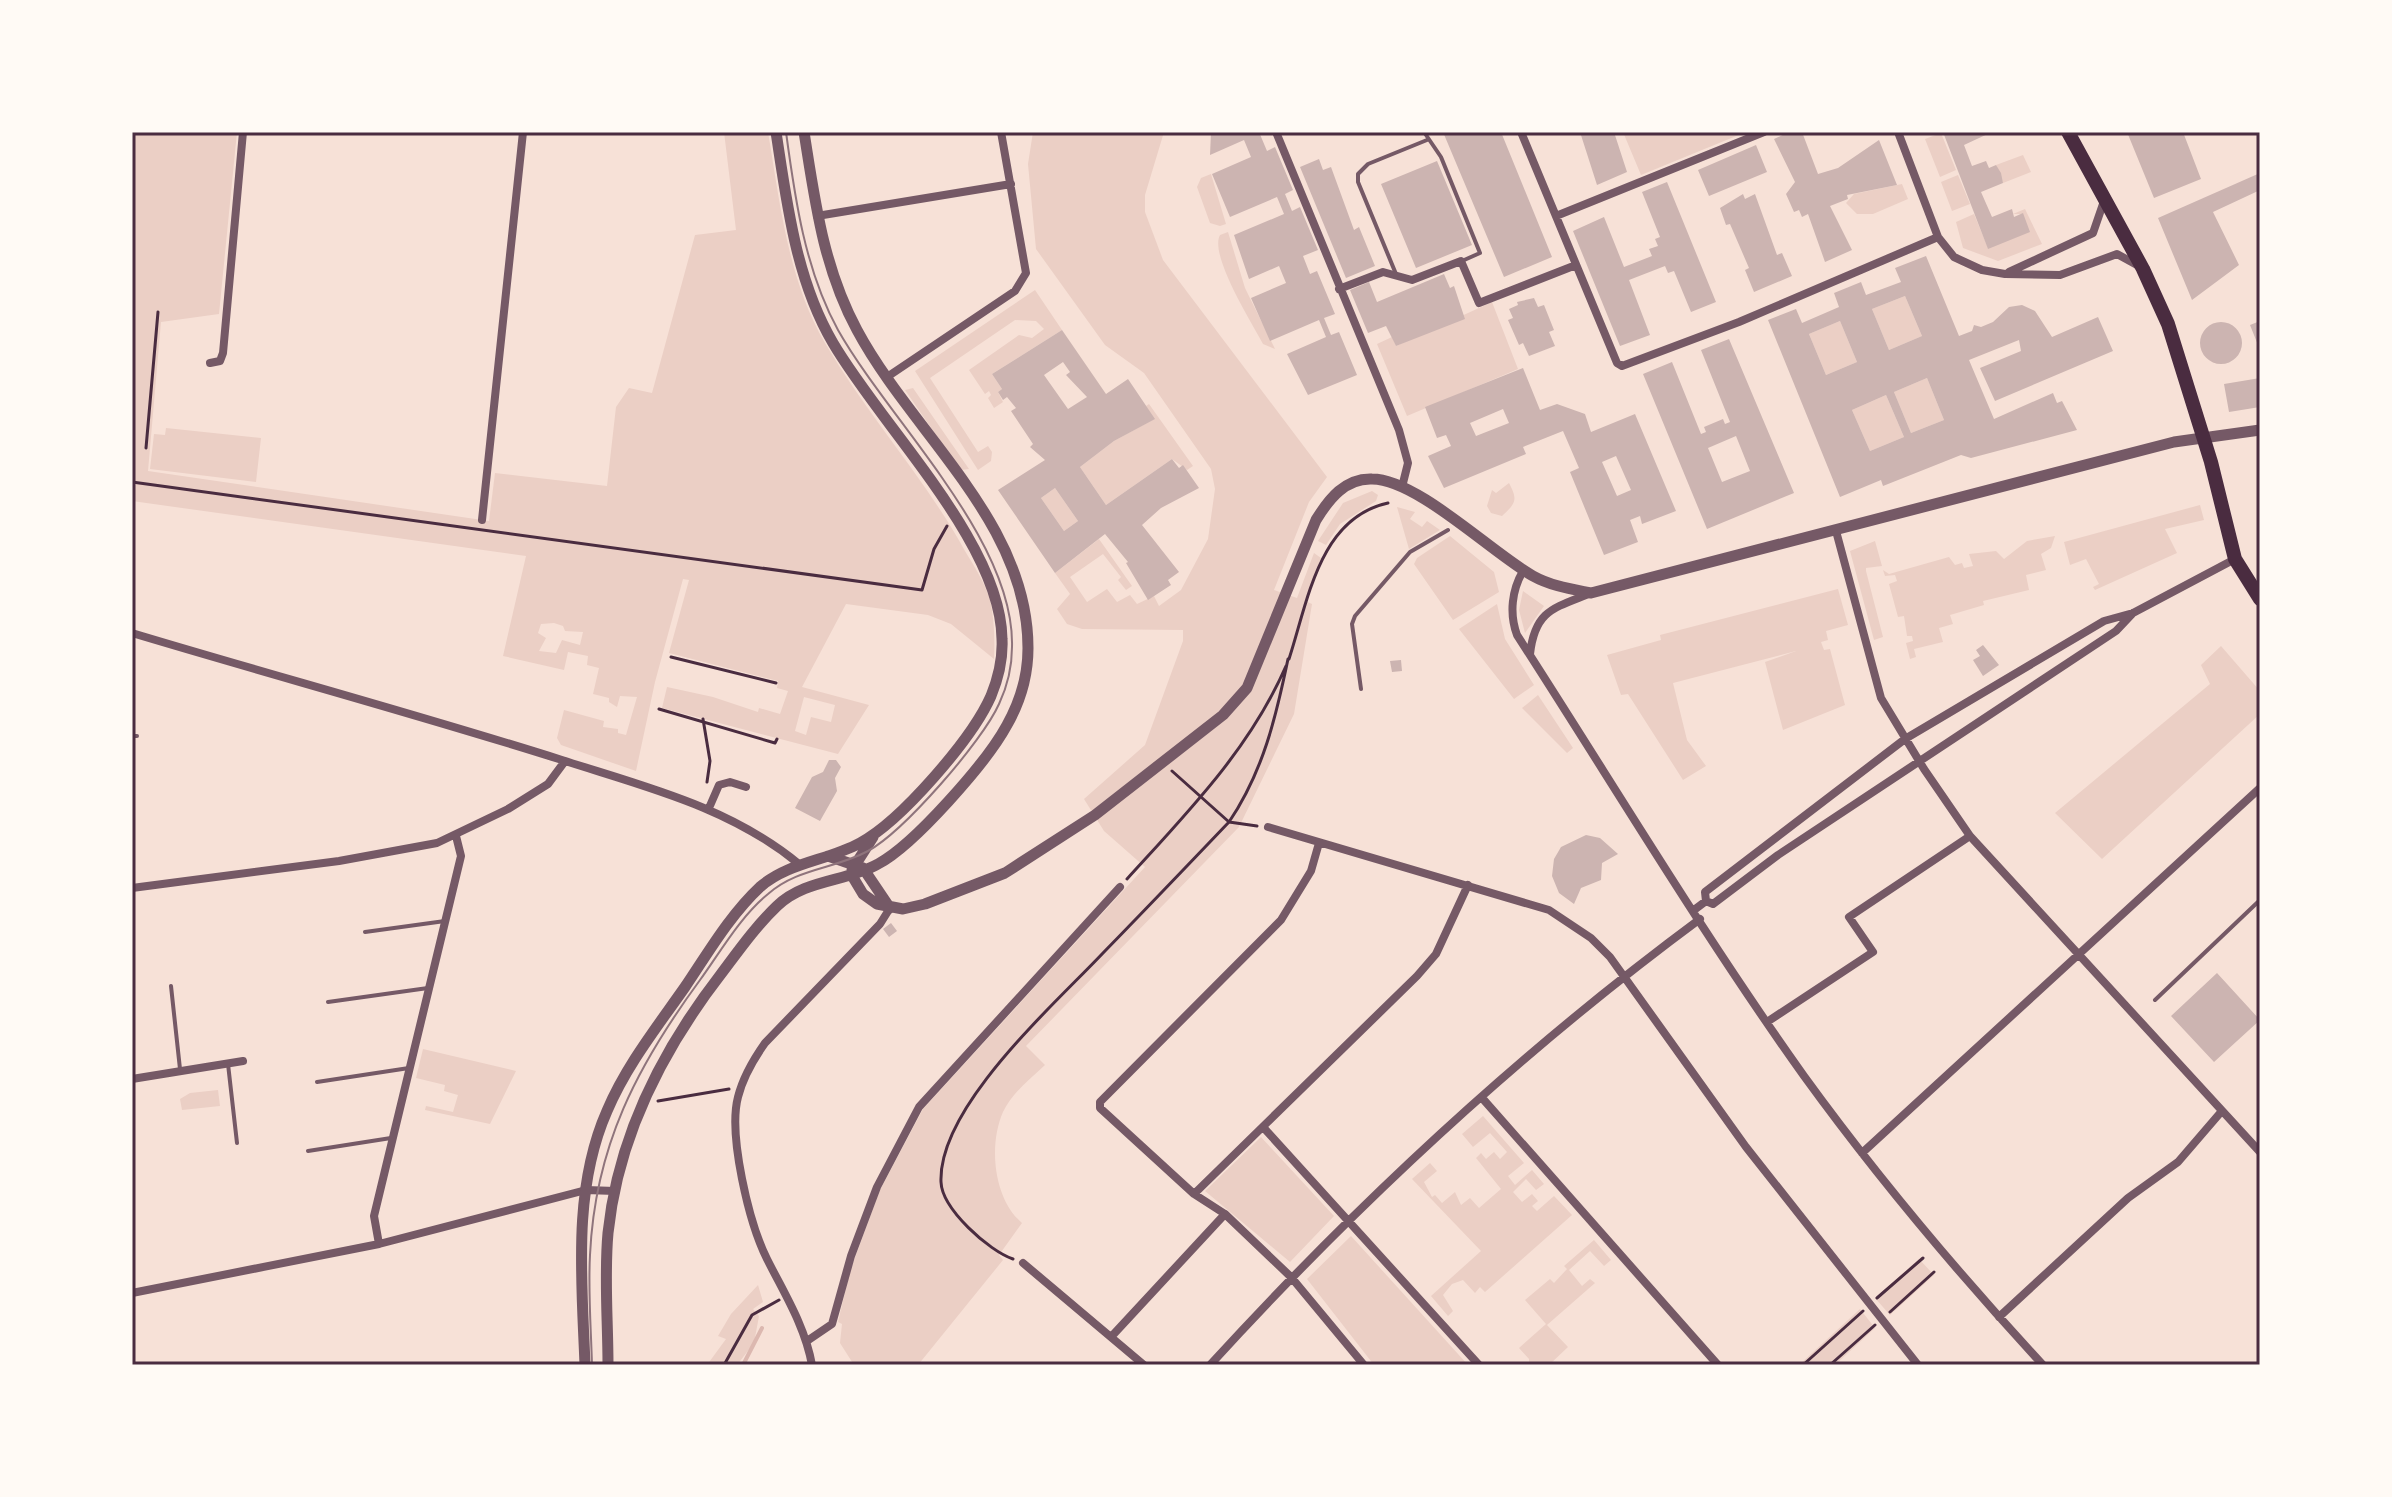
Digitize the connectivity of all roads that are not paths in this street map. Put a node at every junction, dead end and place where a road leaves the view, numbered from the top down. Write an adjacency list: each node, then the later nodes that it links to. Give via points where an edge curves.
1 (243, 132): 24 (street, via 223,353 220,361)
2 (523, 132): 29 (street)
3 (776, 132): 47 (street, via 800,261 822,321 982,560 997,599 1003,641 997,680 985,708 960,744)
4 (804, 132): 15 (street)
5 (1001, 132): 13 (street)
6 (1276, 132): 23 (street)
7 (1424, 132): 12 (lane)
8 (1521, 132): 16 (street)
9 (1764, 132): 16 (street)
10 (1898, 132): 17 (street)
11 (2068, 132): 14 (main road)
12 (1427, 140): 18 (lane, via 1441,157 1480,253); 22 (lane, via 1368,164 1358,174)
13 (1011, 184): 15 (street); 25 (street, via 1026,273 1015,291)
14 (2104, 201): 20 (main road); 21 (street, via 2093,233)
15 (817, 216): 25 (street, via 844,306)
16 (1556, 216): 19 (street)
17 (1938, 237): 19 (street, via 1628,367 1617,363); 21 (street, via 1954,257)
18 (1461, 261): 19 (street, via 1479,303); 22 (street, via 1412,280)
19 (1576, 265)
20 (2143, 269): 21 (street, via 2117,254 2060,275); 27 (main road, via 2168,324)
21 (2005, 274)
22 (1397, 277): 23 (street, via 1383,272)
23 (1339, 289): 28 (street, via 1405,447 1408,463)
24 (210, 363)
25 (887, 377): 53 (street, via 1003,549 1023,600 1028,650 1017,705 996,743 905,847)
26 (2260, 430): 27 (street)
27 (2202, 437): 31 (street); 32 (main road)
28 (1402, 487): 33 (street); 60 (street, via 1370,478 1342,488 1327,503 1307,539 1256,671 1213,723 1095,815 1005,873 925,904)
29 (482, 520)
30 (1448, 530): 39 (lane, via 1410,552 1355,616)
31 (1836, 531): 34 (street); 40 (street, via 1881,698)
32 (2235, 559): 35 (main road); 36 (street)
33 (1523, 571): 34 (street); 38 (street, via 1512,614)
34 (1591, 593): 38 (street, via 1543,616 1534,628)
35 (2260, 599)
36 (2133, 613): 40 (street, via 2104,621); 41 (street, via 2116,631)
37 (132, 633): 42 (street)
38 (1530, 655): 61 (street)
39 (1361, 689)
40 (1905, 739): 41 (street); 59 (street, via 1705,892)
41 (1918, 760): 49 (street); 59 (street, via 1713,904)
42 (565, 761): 45 (street); 48 (street, via 548,784)
43 (746, 787): 45 (street, via 719,785)
44 (2260, 788): 65 (street)
45 (709, 808): 52 (street)
46 (1268, 827): 50 (street)
47 (876, 834): 51 (street); 53 (street)
48 (456, 836): 56 (street, via 379,854); 63 (street, via 461,856)
49 (1970, 836): 65 (street); 71 (street, via 1849,917 1873,952)
50 (1319, 843): 54 (street); 88 (street, via 1311,871 1281,920 1100,1102 1100,1108)
51 (827, 856): 52 (street); 53 (street)
52 (799, 864): 57 (street); 86 (street, via 747,900 642,1049 605,1114)
53 (857, 869): 57 (street); 60 (street)
54 (1468, 885): 66 (street, via 1568,920); 80 (street, via 1436,954)
55 (1120, 887): 97 (street, via 919,1107 877,1187 832,1324)
56 (132, 888)
57 (805, 888): 87 (street, via 763,920 676,1036 650,1087)
58 (2260, 900): 69 (lane)
59 (1706, 901): 61 (street)
60 (890, 908): 97 (street, via 765,1043 741,1087 736,1132 748,1196 766,1257)
61 (1694, 910): 62 (street)
62 (1700, 919): 66 (street); 71 (street)
63 (445, 921): 64 (lane); 68 (street)
64 (365, 932)
65 (2079, 956): 79 (street); 85 (street)
66 (1622, 975): 78 (street); 106 (street, via 1755,1158)
67 (171, 986): 75 (lane)
68 (428, 988): 70 (lane); 74 (street)
69 (2155, 1000)
70 (328, 1002)
71 (1767, 1022): 85 (street)
72 (243, 1061): 73 (street)
73 (228, 1064): 75 (street); 82 (lane)
74 (409, 1068): 77 (lane); 81 (street)
75 (180, 1071): 76 (street)
76 (132, 1079)
77 (317, 1082)
78 (1483, 1099): 90 (street); 105 (street)
79 (2221, 1112): 84 (street); 95 (street, via 2178,1162 2128,1198)
80 (1263, 1127): 88 (street); 90 (street)
81 (393, 1138): 83 (lane); 91 (street, via 374,1216)
82 (237, 1143)
83 (308, 1151)
84 (2260, 1152)
85 (1862, 1153): 95 (street)
86 (586, 1190): 87 (street); 91 (street); 98 (street, via 581,1260)
87 (615, 1191): 99 (street, via 607,1258)
88 (1194, 1194): 89 (street)
89 (1225, 1214): 93 (street); 96 (street)
90 (1349, 1221): 93 (street); 104 (street)
91 (379, 1244): 94 (street)
92 (1023, 1263): 96 (street)
93 (1291, 1277): 102 (street); 103 (street)
94 (132, 1293)
95 (1999, 1317): 107 (street)
96 (1111, 1337): 101 (street)
97 (807, 1341): 100 (street)
98 (585, 1365)
99 (608, 1365)
100 (812, 1365)
101 (1144, 1365)
102 (1210, 1365)
103 (1364, 1365)
104 (1479, 1365)
105 (1718, 1365)
106 (1918, 1365)
107 (2043, 1365)

